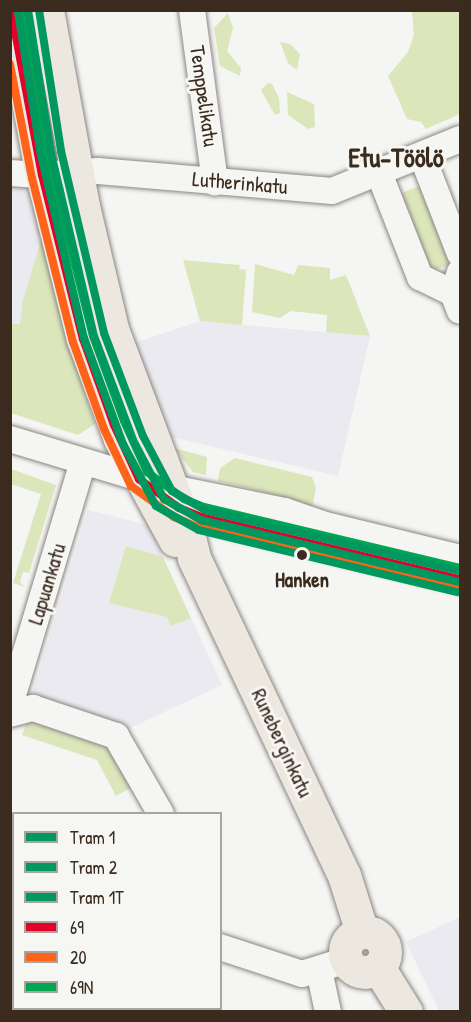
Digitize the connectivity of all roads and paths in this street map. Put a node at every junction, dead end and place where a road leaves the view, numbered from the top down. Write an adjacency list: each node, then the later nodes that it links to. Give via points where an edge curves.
1 (11, 10): 8 (main road, Runeberginkatu)
2 (47, 10): 6 (main road, Runeberginkatu)
3 (192, 10): 9 (street, Temppelikatu)
4 (460, 140): 5 (street, Lutherinkatu)
5 (422, 156): 7 (street, Lutherinkatu); 10 (street)
6 (76, 171): 8 (street, Lutherinkatu); 9 (street, Lutherinkatu); 15 (main road, Runeberginkatu, via 112,328 159,453)
7 (379, 173): 9 (street, Lutherinkatu, via 332,191); 11 (street, via 420,277)
8 (26, 174): 14 (main road, Runeberginkatu, via 114,425)
9 (215, 182)
10 (460, 254)
11 (458, 292)
12 (10, 439): 13 (street)
13 (83, 462): 14 (street); 19 (street, Lapuankatu)
14 (139, 479): 15 (street); 16 (main road, Runeberginkatu, via 174,540)
15 (185, 496): 16 (main road, Runeberginkatu); 17 (street); 18 (street, via 201,517)
16 (194, 558): 23 (main road, Runeberginkatu, via 343,872)
17 (460, 558)
18 (460, 579)
19 (10, 705)
20 (10, 714): 21 (street, via 33,708 116,736)
21 (160, 812)
22 (222, 948): 23 (street, via 297,973)
23 (343, 954): 24 (street); 25 (main road, via 374,933 385,946 385,958 378,967)
24 (328, 1011)
25 (406, 1011)

